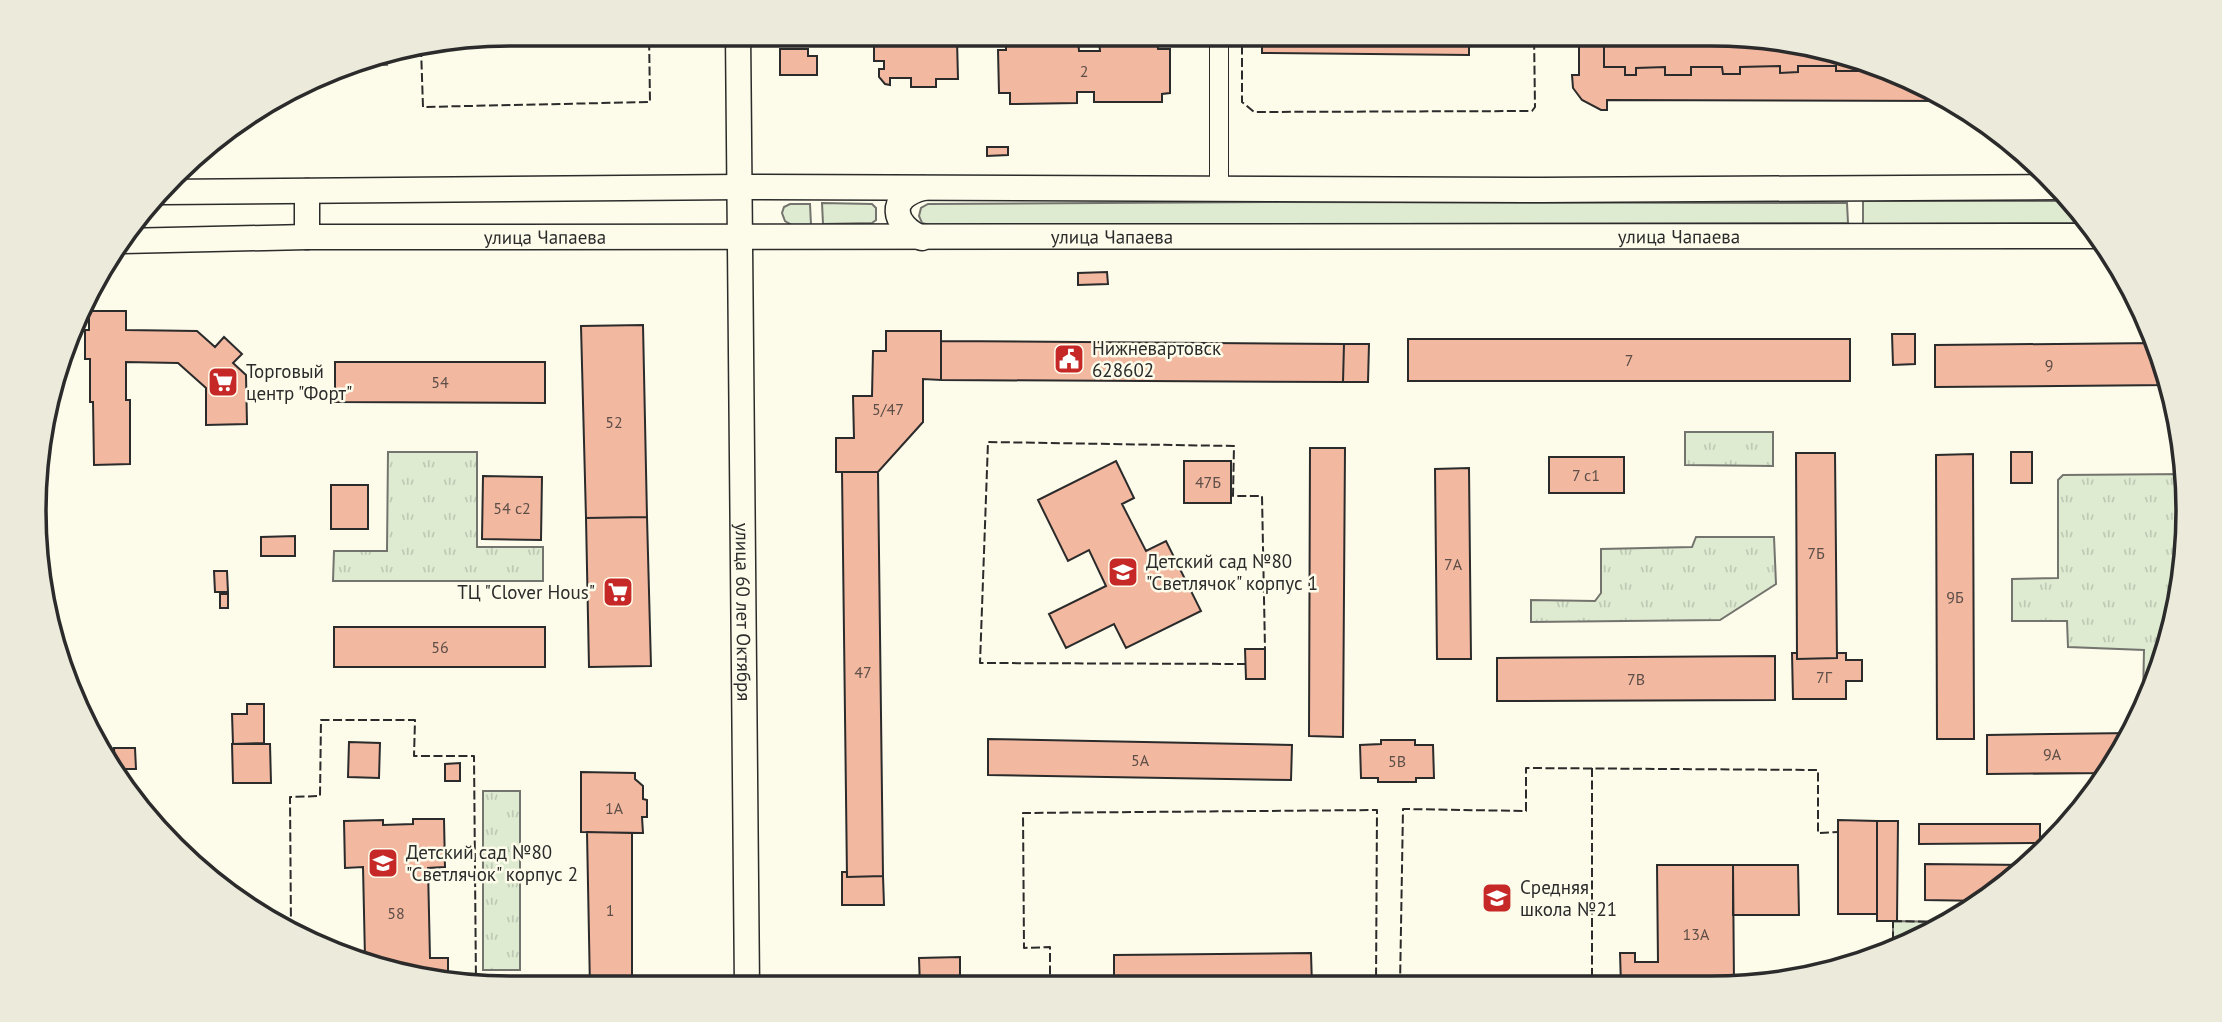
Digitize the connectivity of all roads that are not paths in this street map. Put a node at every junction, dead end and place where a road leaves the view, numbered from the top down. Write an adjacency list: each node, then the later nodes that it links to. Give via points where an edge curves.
1 (738, 46): 3 (main road)
2 (1219, 46): 6 (street)
3 (740, 187): 5 (main road); 7 (main road); 11 (main road, улица 60 лет Октября)
4 (2045, 187): 6 (main road)
5 (923, 188): 6 (main road); 12 (main road, via 904,195 898,214 904,228)
6 (1219, 189)
7 (307, 191): 8 (main road); 10 (main road)
8 (173, 192)
9 (2086, 236): 12 (main road, улица Чапаева)
10 (307, 237): 11 (main road, улица Чапаева); 13 (main road, улица Чапаева)
11 (740, 238): 12 (main road, улица Чапаева); 14 (main road, улица 60 лет Октября)
12 (922, 238)
13 (132, 241)
14 (747, 976)

